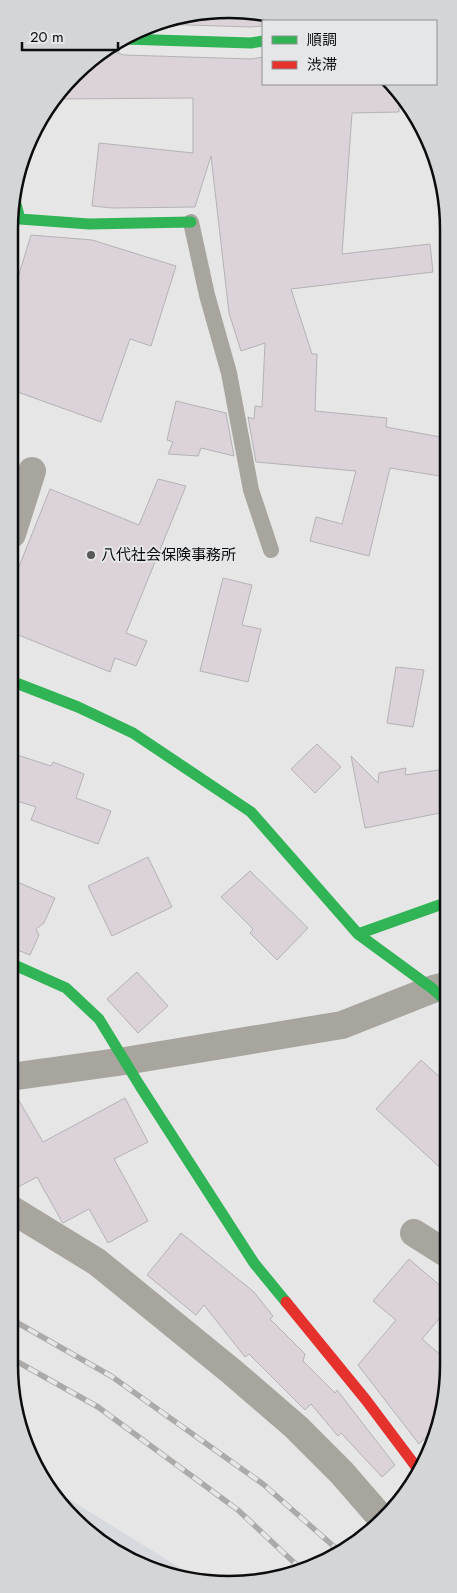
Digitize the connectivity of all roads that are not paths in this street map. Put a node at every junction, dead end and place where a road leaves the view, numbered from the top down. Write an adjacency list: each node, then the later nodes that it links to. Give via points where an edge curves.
1 (134, 39): 2 (street)
2 (262, 42)
3 (18, 212): 4 (street, via 20,219 89,224)
4 (191, 222): 7 (lane, via 229,373 250,490)
5 (32, 472): 6 (street)
6 (18, 515)
7 (271, 550)
8 (18, 685): 10 (street, via 133,733 251,812)
9 (440, 905): 10 (street)
10 (358, 934): 12 (street)
11 (18, 967): 14 (street, via 66,988 99,1019)
12 (440, 990)
13 (440, 991): 14 (street, via 342,1026)
14 (125, 1061): 15 (street); 19 (street, via 254,1264 366,1400)
15 (18, 1076)
16 (18, 1214): 20 (street, via 97,1262 232,1370 296,1427)
17 (414, 1233): 18 (street)
18 (440, 1249)
19 (414, 1464)
20 (378, 1514)

